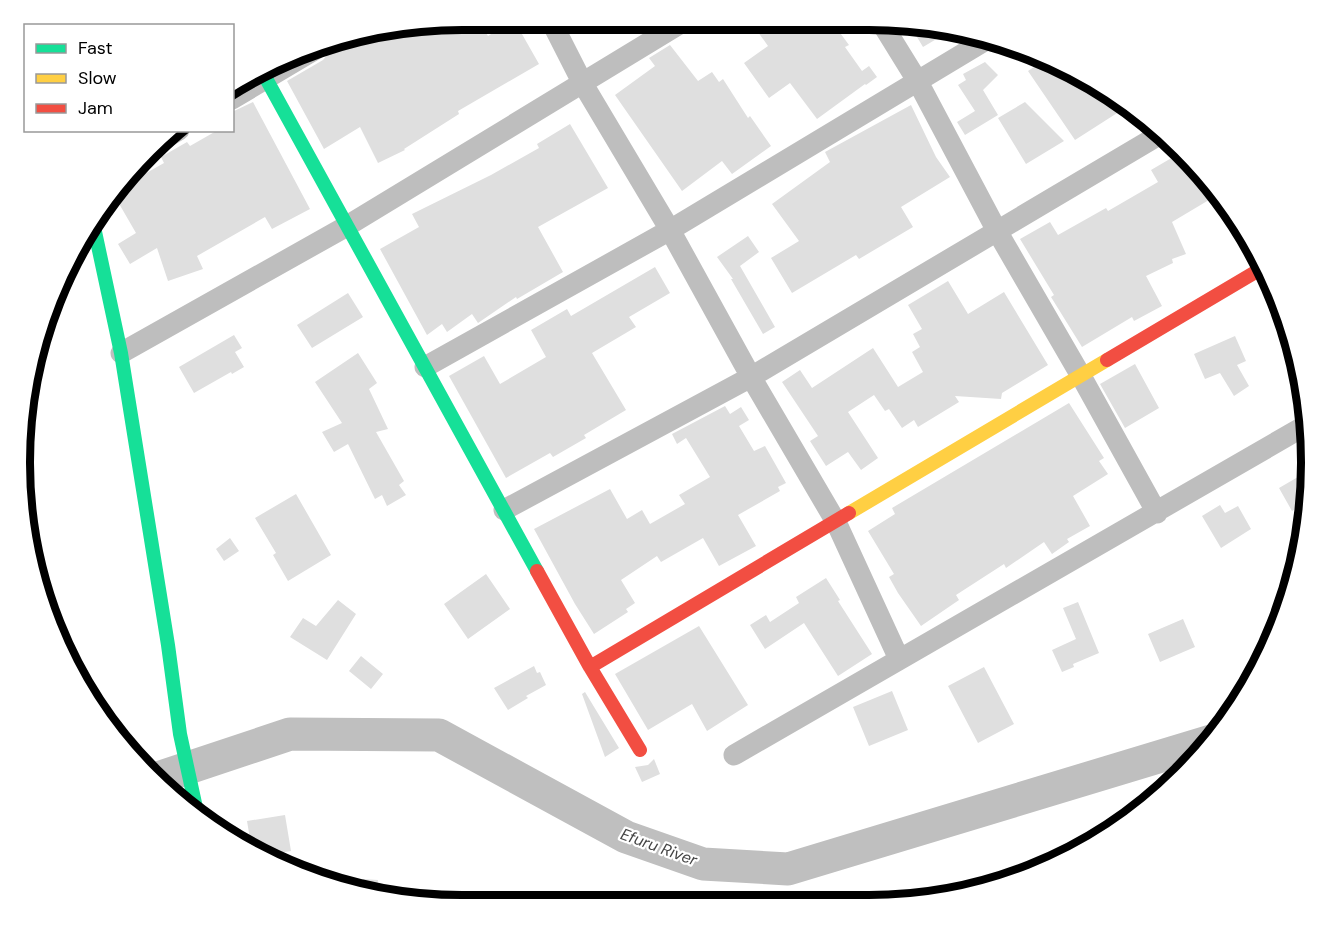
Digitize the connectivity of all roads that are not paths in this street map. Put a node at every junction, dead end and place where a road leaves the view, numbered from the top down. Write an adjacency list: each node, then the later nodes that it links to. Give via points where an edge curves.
1 (556, 30): 7 (street)
2 (670, 30): 7 (street)
3 (886, 31): 6 (street)
4 (979, 45): 6 (street)
5 (265, 78): 11 (street)
6 (918, 82): 12 (street); 13 (street)
7 (583, 84): 11 (street); 12 (street)
8 (251, 86): 9 (street)
9 (234, 98)
10 (1155, 138): 13 (street)
11 (347, 226): 16 (street); 17 (street)
12 (670, 230): 17 (street); 19 (street)
13 (997, 231): 18 (street); 19 (street)
14 (96, 234): 16 (street)
15 (1256, 272): 18 (street)
16 (121, 353): 28 (street, via 180,734)
17 (424, 367): 21 (street)
18 (1081, 376): 22 (street); 23 (street)
19 (751, 377): 21 (street); 23 (street)
20 (1299, 429): 22 (street)
21 (504, 510): 25 (street)
22 (1156, 513): 24 (street)
23 (836, 522): 24 (street); 25 (street)
24 (899, 660): 27 (street)
25 (591, 667): 26 (street)
26 (640, 750)
27 (734, 755)
28 (195, 803)

